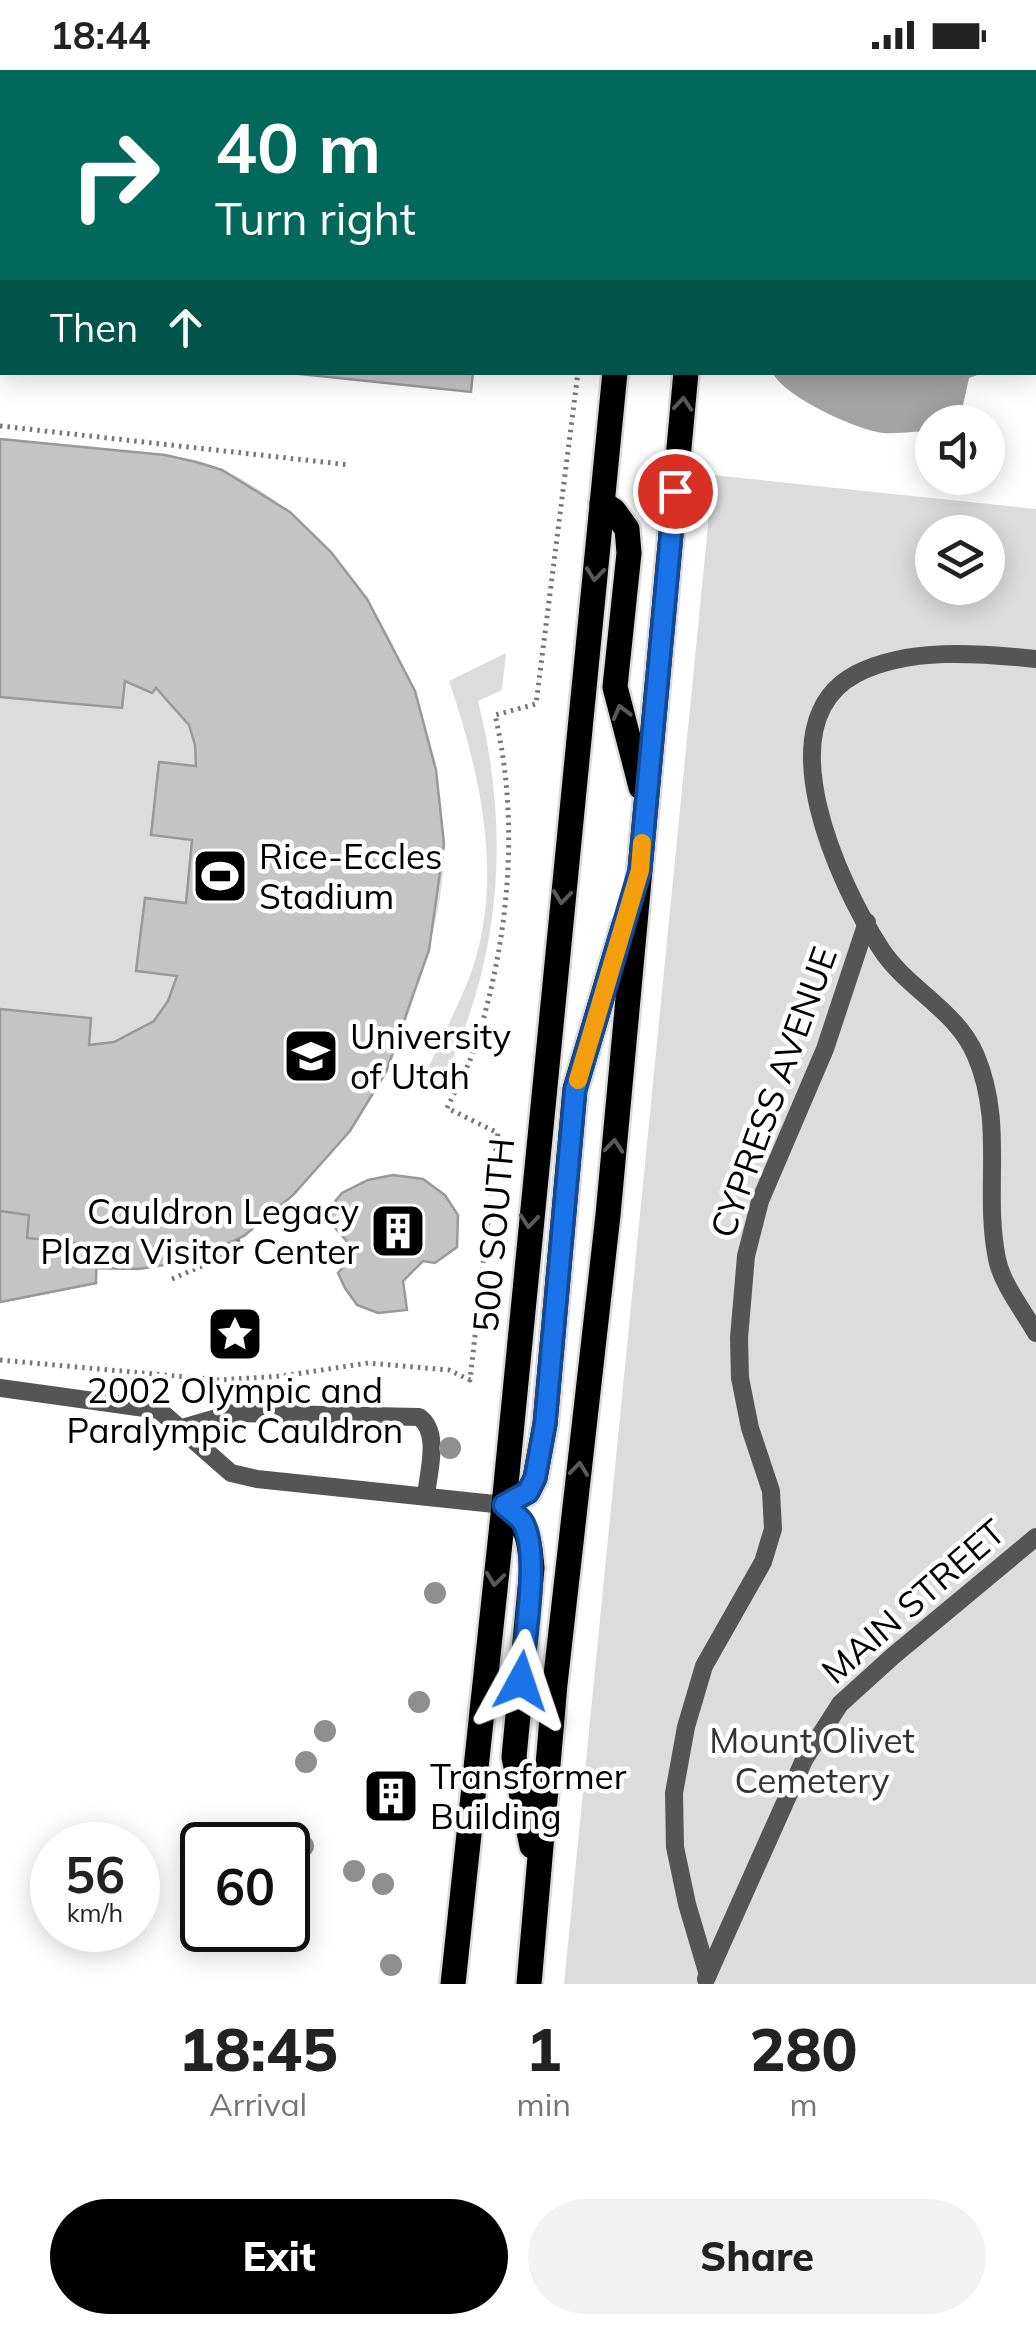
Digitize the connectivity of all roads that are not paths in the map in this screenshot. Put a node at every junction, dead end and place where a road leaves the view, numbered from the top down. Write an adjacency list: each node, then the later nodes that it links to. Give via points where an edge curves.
1 (615, 375): 3 (main road, 500 SOUTH)
2 (686, 375): 5 (main road, one-way to 2)
3 (602, 503): 5 (main road, one-way to 3, via 615,688 627,529); 12 (main road, 500 SOUTH, one-way to 12)
4 (1036, 659): 7 (lane, via 990,654 892,662 854,675 826,700 810,750 814,782 824,828)
5 (646, 806): 6 (main road)
6 (640, 870): 12 (main road, via 575,1090 541,1453 528,1492); 14 (main road, one-way to 6)
7 (867, 922): 8 (lane, via 881,950 974,1050 992,1107 998,1263); 15 (lane, CYPRESS AVENUE, via 825,1049 760,1201 746,1256 740,1378 771,1491 773,1529 763,1562 704,1666 674,1793 675,1847)
8 (1036, 1332)
9 (0, 1388): 10 (lane, via 159,1410)
10 (178, 1429): 11 (lane, via 231,1473); 11 (lane, via 234,1413 419,1417 432,1433)
11 (426, 1496): 12 (lane)
12 (504, 1505): 14 (main road, via 523,1522 530,1554 514,1756); 16 (main road, 500 SOUTH, one-way to 16)
13 (1036, 1537): 15 (lane, MAIN STREET, via 840,1704 804,1760)
14 (537, 1872): 17 (main road)
15 (706, 1979)
16 (452, 1984)
17 (528, 1984)

